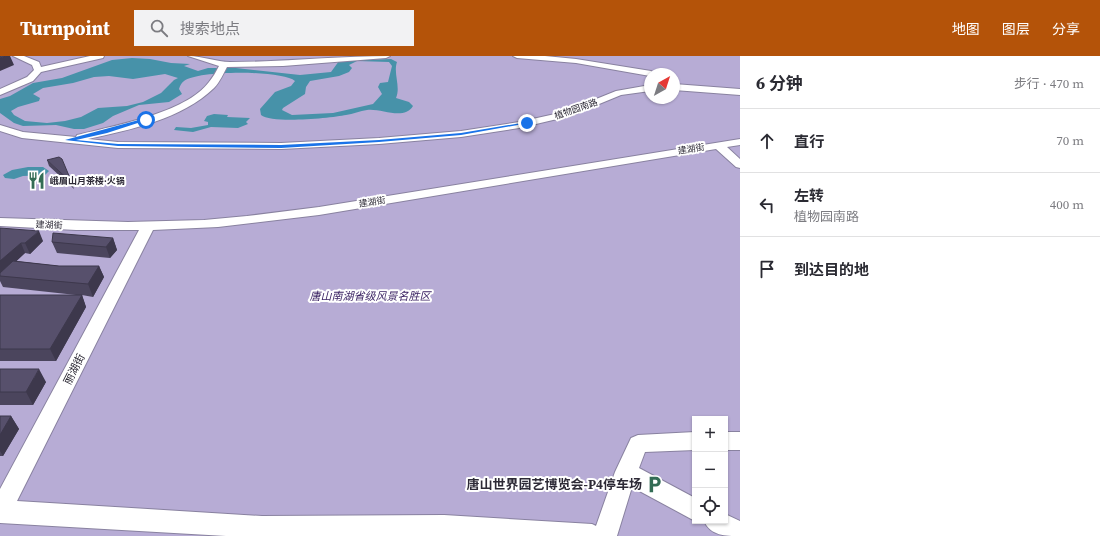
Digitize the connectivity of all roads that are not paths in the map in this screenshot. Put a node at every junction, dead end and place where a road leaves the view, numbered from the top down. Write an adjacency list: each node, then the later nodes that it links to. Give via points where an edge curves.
1 (17, 56): 7 (street, via 36,64)
2 (100, 56): 7 (street)
3 (192, 56): 6 (street)
4 (386, 56): 6 (street, via 347,57 286,64)
5 (517, 56): 8 (street, via 576,61)
6 (222, 65): 16 (street, via 211,85 192,100 172,110 130,125)
7 (38, 70): 13 (street, via 30,79)
8 (644, 73)
9 (680, 82): 11 (street)
10 (680, 87): 11 (street)
11 (703, 88): 14 (street)
12 (644, 89): 16 (street, 植物园南路, via 613,95 567,114 461,134 281,146 118,145)
13 (0, 92)
14 (740, 92)
15 (0, 128): 16 (street, 植物园南路, via 22,135)
16 (68, 140)
17 (740, 142): 18 (street, 建湖街)
18 (718, 145): 19 (street); 21 (street, 建湖街, via 319,210 205,224)
19 (740, 165)
20 (0, 222): 21 (street, 建湖街)
21 (148, 226): 27 (street, 丽湖街)
22 (692, 441): 25 (street, via 638,444)
23 (728, 441): 24 (street)
24 (740, 441)
25 (626, 472): 26 (street); 31 (street)
26 (692, 508)
27 (0, 512): 30 (street, via 262,527 444,526)
28 (722, 524): 29 (street)
29 (740, 534)
30 (592, 536)
31 (605, 536)

